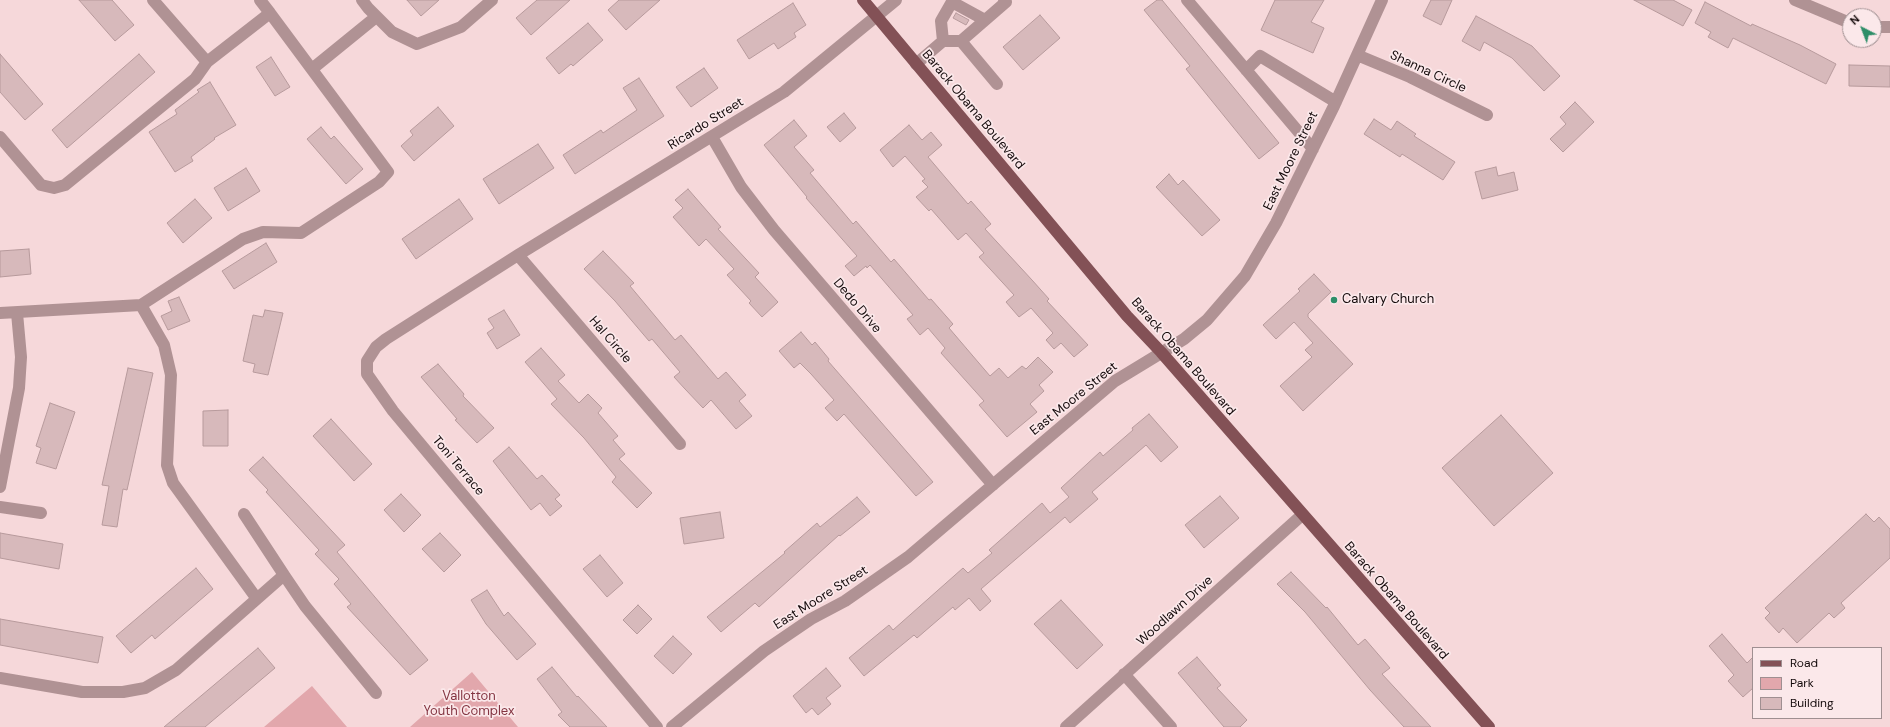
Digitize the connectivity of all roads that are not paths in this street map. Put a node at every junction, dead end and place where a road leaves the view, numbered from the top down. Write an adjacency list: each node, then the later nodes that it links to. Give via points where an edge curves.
1 (153, 0): 20 (street)
2 (260, 0): 12 (street)
3 (362, 0): 14 (street)
4 (492, 0): 14 (street, via 461,27 418,44 392,32)
5 (863, 0): 13 (main road, Barack Obama Boulevard)
6 (896, 0): 13 (street, Ricardo Street)
7 (1004, 0): 15 (street, via 1006,2)
8 (1187, 0): 23 (street)
9 (1382, 0): 19 (street, East Moore Street)
10 (1795, 0): 16 (street)
11 (953, 1): 15 (street); 17 (street, via 941,21)
12 (270, 13): 20 (street); 22 (street)
13 (876, 16): 21 (main road, Barack Obama Boulevard); 28 (street, Ricardo Street, via 784,92)
14 (376, 17): 22 (street)
15 (985, 20): 18 (street)
16 (1842, 20)
17 (944, 41): 18 (street); 21 (street)
18 (961, 41): 24 (street)
19 (1357, 55): 25 (street, East Moore Street); 26 (street, Shanna Circle, via 1410,77)
20 (207, 62): 27 (street, via 195,79 66,185 54,188 41,185)
21 (916, 64): 34 (main road, Barack Obama Boulevard, via 1122,310)
22 (312, 69): 31 (street, via 388,172 379,182 301,233 263,232 243,239)
23 (1246, 70): 25 (street, via 1260,56); 29 (street)
24 (997, 84)
25 (1336, 102): 29 (street, East Moore Street)
26 (1487, 115)
27 (0, 137)
28 (712, 137): 30 (street, Ricardo Street); 36 (street, Dedo Drive, via 741,187 774,230)
29 (1313, 149): 34 (street, East Moore Street, via 1276,223 1245,276 1207,320 1184,339)
30 (518, 255): 35 (street, Hal Circle); 47 (street, Toni Terrace, via 386,339 376,347 367,361 367,374 393,411)
31 (141, 305): 33 (street); 43 (street, via 164,345 171,375 167,465 173,483)
32 (0, 313): 33 (street)
33 (17, 313): 37 (street, via 21,357 19,388)
34 (1161, 352): 36 (street, East Moore Street, via 1114,381); 41 (main road, Barack Obama Boulevard)
35 (680, 444)
36 (993, 485): 48 (street, East Moore Street, via 908,557 845,601 811,619 764,651)
37 (0, 487)
38 (0, 507): 39 (street)
39 (41, 513)
40 (244, 514): 42 (street)
41 (1302, 515): 44 (street, Woodlawn Drive); 51 (main road, Barack Obama Boulevard)
42 (284, 575): 43 (street); 46 (street, via 305,606)
43 (257, 599): 45 (street, via 176,670 145,688 123,692 82,692)
44 (1124, 674): 49 (street, Woodlawn Drive); 50 (street)
45 (0, 678)
46 (376, 693)
47 (657, 727)
48 (672, 727)
49 (1066, 727)
50 (1171, 727)
51 (1489, 727)

